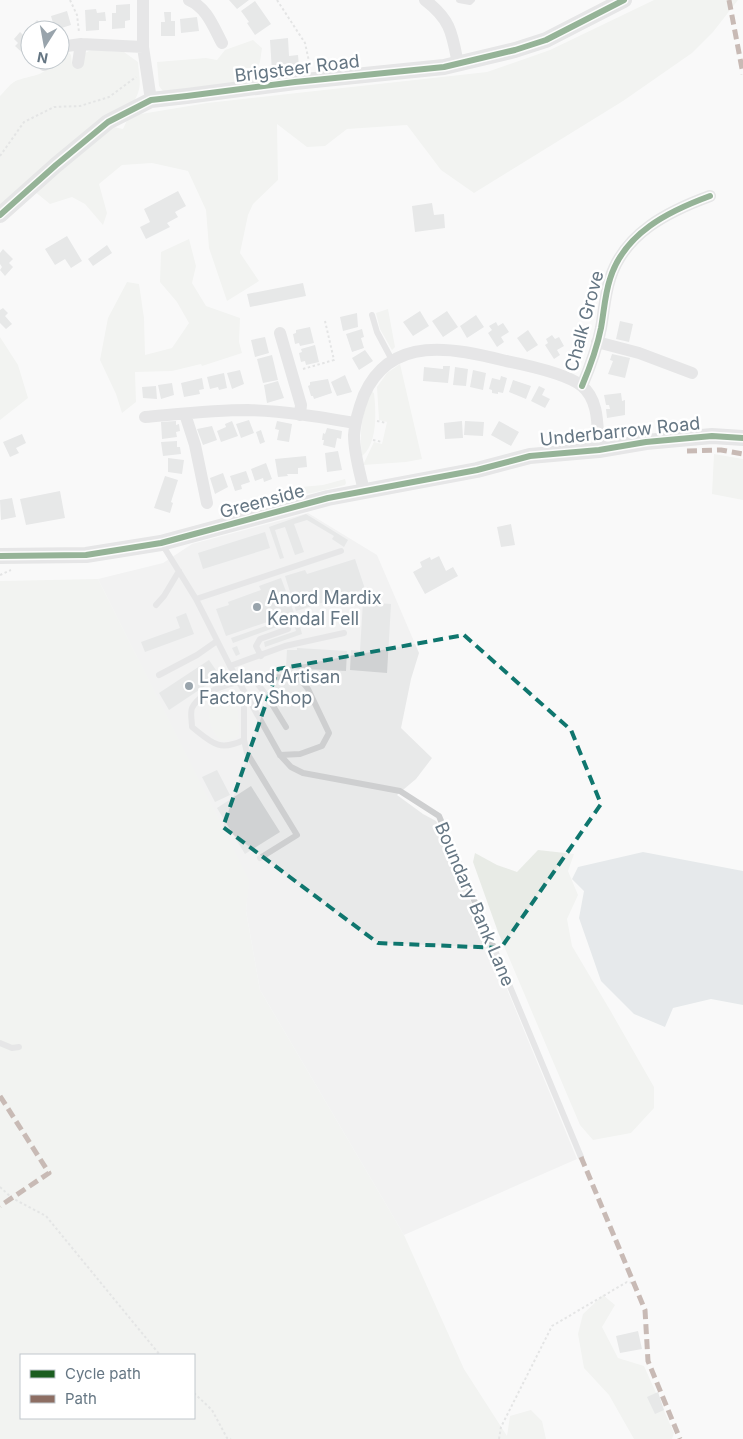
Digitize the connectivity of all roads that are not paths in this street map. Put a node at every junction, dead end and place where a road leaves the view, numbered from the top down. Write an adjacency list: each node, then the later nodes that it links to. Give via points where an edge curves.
1 (143, 0): 10 (street)
2 (189, 0): 7 (street, via 209,17)
3 (426, 0): 12 (street, via 448,24)
4 (459, 0): 5 (lane)
5 (472, 0)
6 (624, 0): 12 (street, Brigsteer Road, via 546,40)
7 (222, 43)
8 (80, 44): 9 (street); 10 (street); 11 (street)
9 (70, 45)
10 (143, 47): 13 (street)
11 (78, 63)
12 (458, 64): 13 (street, Brigsteer Road)
13 (150, 100): 15 (street, Brigsteer Road, via 108,122)
14 (710, 196): 18 (street, Chalk Grove, via 659,219 623,252 610,279)
15 (0, 215)
16 (372, 315): 19 (lane)
17 (280, 333): 23 (street, via 301,405)
18 (597, 342): 20 (street); 21 (street, Chalk Grove, via 592,365)
19 (392, 360): 21 (street, via 422,350 454,350 557,374); 25 (street, via 378,372 369,386)
20 (692, 373)
21 (582, 386): 27 (street, via 595,403)
22 (185, 414): 23 (street, via 249,410); 24 (street); 30 (street)
23 (300, 415): 25 (street)
24 (145, 417)
25 (355, 423): 29 (street, via 354,437)
26 (743, 438): 27 (street, Underbarrow Road, via 712,436)
27 (599, 450): 28 (street, Underbarrow Road)
28 (530, 456): 29 (street, Greenside, via 477,470)
29 (364, 491): 31 (street, Greenside)
30 (207, 503)
31 (161, 543): 33 (street, Greenside, via 86,554); 34 (lane, Boundary Bank Lane)
32 (341, 551): 35 (lane)
33 (0, 556)
34 (179, 571): 35 (lane, Boundary Bank Lane); 36 (lane)
35 (196, 598): 39 (lane, Boundary Bank Lane)
36 (156, 605)
37 (288, 629): 40 (lane, via 260,639 256,646)
38 (344, 634): 40 (lane, via 285,646)
39 (217, 641): 41 (lane, Boundary Bank Lane); 42 (lane)
40 (261, 656): 41 (lane)
41 (230, 666): 44 (lane, Boundary Bank Lane)
42 (159, 675)
43 (254, 679): 44 (lane); 46 (lane); 48 (lane, via 301,680 329,733 322,746 300,754)
44 (240, 682): 45 (lane, Boundary Bank Lane); 47 (lane, via 200,696 191,710 192,727 212,743 231,746)
45 (246, 694): 47 (lane); 48 (lane, Boundary Bank Lane)
46 (286, 727)
47 (244, 740): 49 (lane, via 247,753 297,835)
48 (280, 755): 52 (lane, Boundary Bank Lane, via 290,767 303,773 400,791 439,816)
49 (260, 858)
50 (0, 1043): 51 (lane)
51 (19, 1047)
52 (581, 1157)

